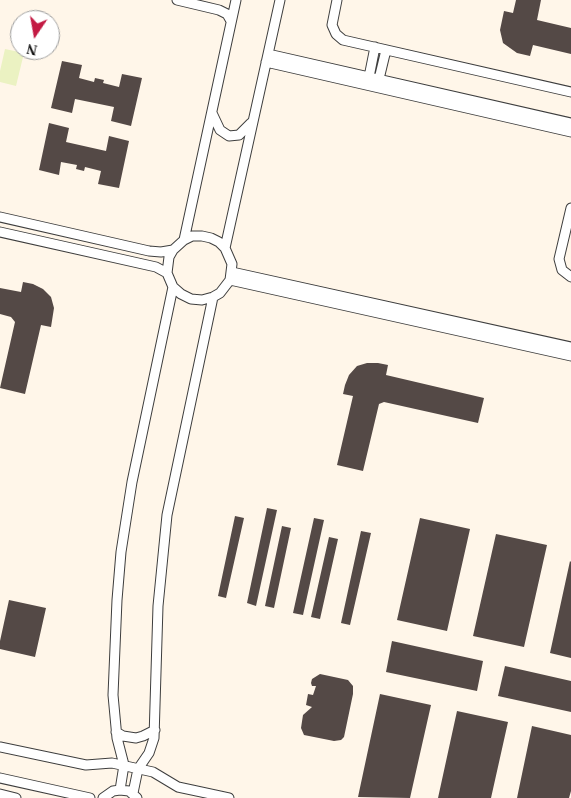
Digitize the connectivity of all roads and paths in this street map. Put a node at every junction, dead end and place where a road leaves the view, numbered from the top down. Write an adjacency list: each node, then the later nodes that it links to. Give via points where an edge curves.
1 (177, 0): 5 (street, via 220,10)
2 (236, 0): 5 (street)
3 (280, 0): 8 (street)
4 (336, 0): 6 (street, via 332,20 336,34 343,40)
5 (231, 21): 12 (street)
6 (375, 47): 7 (street); 9 (street)
7 (386, 50): 10 (street); 11 (street)
8 (267, 58): 9 (street); 13 (street); 15 (street)
9 (369, 77): 10 (street)
10 (378, 79): 14 (street)
11 (571, 92)
12 (212, 112): 13 (street, via 220,130 229,136 239,135); 20 (street)
13 (253, 121): 22 (street)
14 (571, 123)
15 (571, 132)
16 (571, 211): 26 (street, via 559,259 562,270)
17 (0, 218): 18 (street)
18 (56, 230): 21 (street); 23 (street, via 155,252)
19 (0, 232): 21 (street)
20 (184, 240): 22 (street, via 202,236); 23 (street)
21 (53, 244): 24 (street, via 151,265)
22 (226, 248): 25 (street, via 232,264)
23 (173, 250): 24 (street)
24 (168, 273): 27 (street)
25 (231, 276): 28 (street, via 220,293); 29 (street); 30 (street)
26 (571, 277)
27 (173, 287): 28 (street, via 191,299); 32 (street, via 132,482 121,552 114,667)
28 (213, 297): 31 (street, via 167,515 158,613)
29 (571, 346)
30 (571, 356)
31 (155, 730): 32 (street, via 136,738); 35 (street, via 151,748)
32 (116, 732): 34 (street)
33 (0, 747): 34 (street, via 86,765 106,762)
34 (124, 766): 35 (street); 37 (street)
35 (138, 769): 39 (street); 43 (street, via 157,773 178,787)
36 (0, 778): 41 (street)
37 (120, 790): 39 (street); 42 (street)
38 (0, 794): 40 (street)
39 (135, 796)
40 (16, 798)
41 (90, 798)
42 (103, 798)
43 (229, 798)

